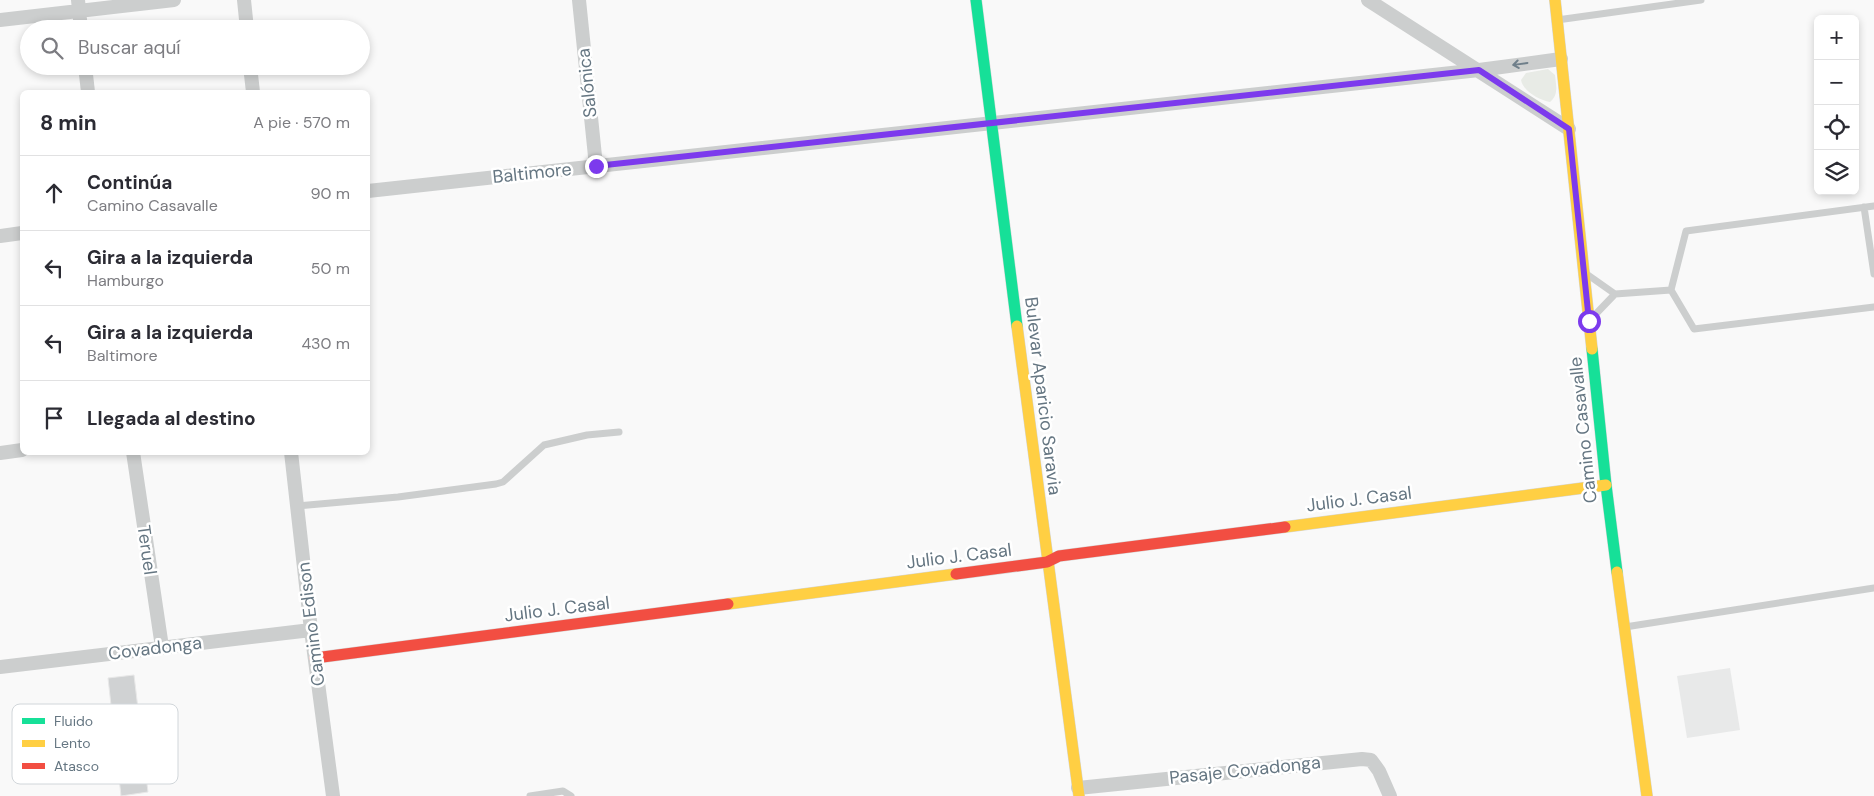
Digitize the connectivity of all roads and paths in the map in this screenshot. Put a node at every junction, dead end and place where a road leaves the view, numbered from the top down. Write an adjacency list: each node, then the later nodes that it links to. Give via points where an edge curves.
1 (174, 0): 8 (street)
2 (244, 0): 11 (street)
3 (579, 0): 21 (street, Salónica)
4 (976, 0): 19 (street, Bulevar Aparicio Saravia)
5 (1368, 0): 14 (street)
6 (1555, 0): 12 (street, Camino Casavalle)
7 (1701, 0): 12 (lane)
8 (78, 5): 9 (street); 10 (street)
9 (0, 20)
10 (80, 20)
11 (246, 20)
12 (1557, 20): 13 (street, Camino Casavalle)
13 (1562, 59): 14 (street, Baltimore, one-way to 14); 20 (street, Camino Casavalle)
14 (1479, 70): 19 (street, Baltimore); 20 (street)
15 (86, 75): 17 (street)
16 (251, 75): 18 (street)
17 (88, 90)
18 (253, 90)
19 (990, 123): 21 (street, Baltimore); 40 (street, Bulevar Aparicio Saravia)
20 (1569, 129): 27 (street, Camino Casavalle)
21 (596, 166): 22 (street, Baltimore)
22 (370, 191)
23 (1874, 206): 24 (lane)
24 (1864, 207): 28 (lane); 29 (lane, via 1686,231)
25 (20, 233): 26 (street)
26 (0, 236)
27 (1584, 273): 30 (lane); 32 (street, Camino Casavalle)
28 (1874, 274)
29 (1671, 290): 30 (lane); 31 (lane, via 1694,328)
30 (1615, 294): 32 (lane)
31 (1874, 307)
32 (1589, 321): 38 (street, Camino Casavalle)
33 (619, 432): 39 (lane, via 587,435 544,445 503,482 496,484)
34 (20, 450): 35 (street)
35 (0, 453)
36 (133, 455): 44 (street, Teruel)
37 (292, 455): 39 (street, Camino Edison)
38 (1606, 485): 40 (street, Julio J. Casal, via 1060,556); 42 (street, Camino Casavalle)
39 (297, 506): 43 (street, Camino Edison)
40 (1047, 562): 45 (street, Julio J. Casal); 47 (street, Bulevar Aparicio Saravia)
41 (1874, 588): 42 (lane)
42 (1625, 628): 52 (street, Camino Casavalle)
43 (311, 630): 44 (street, Covadonga); 45 (street, Camino Edison)
44 (162, 647): 46 (street, Covadonga)
45 (315, 658): 48 (street, Camino Edison)
46 (0, 667)
47 (1078, 792): 51 (street, Pasaje Covadonga, via 1362,759 1371,760)
48 (333, 796)
49 (530, 796): 50 (lane, via 563,792)
50 (571, 796)
51 (1390, 796)
52 (1647, 796)

